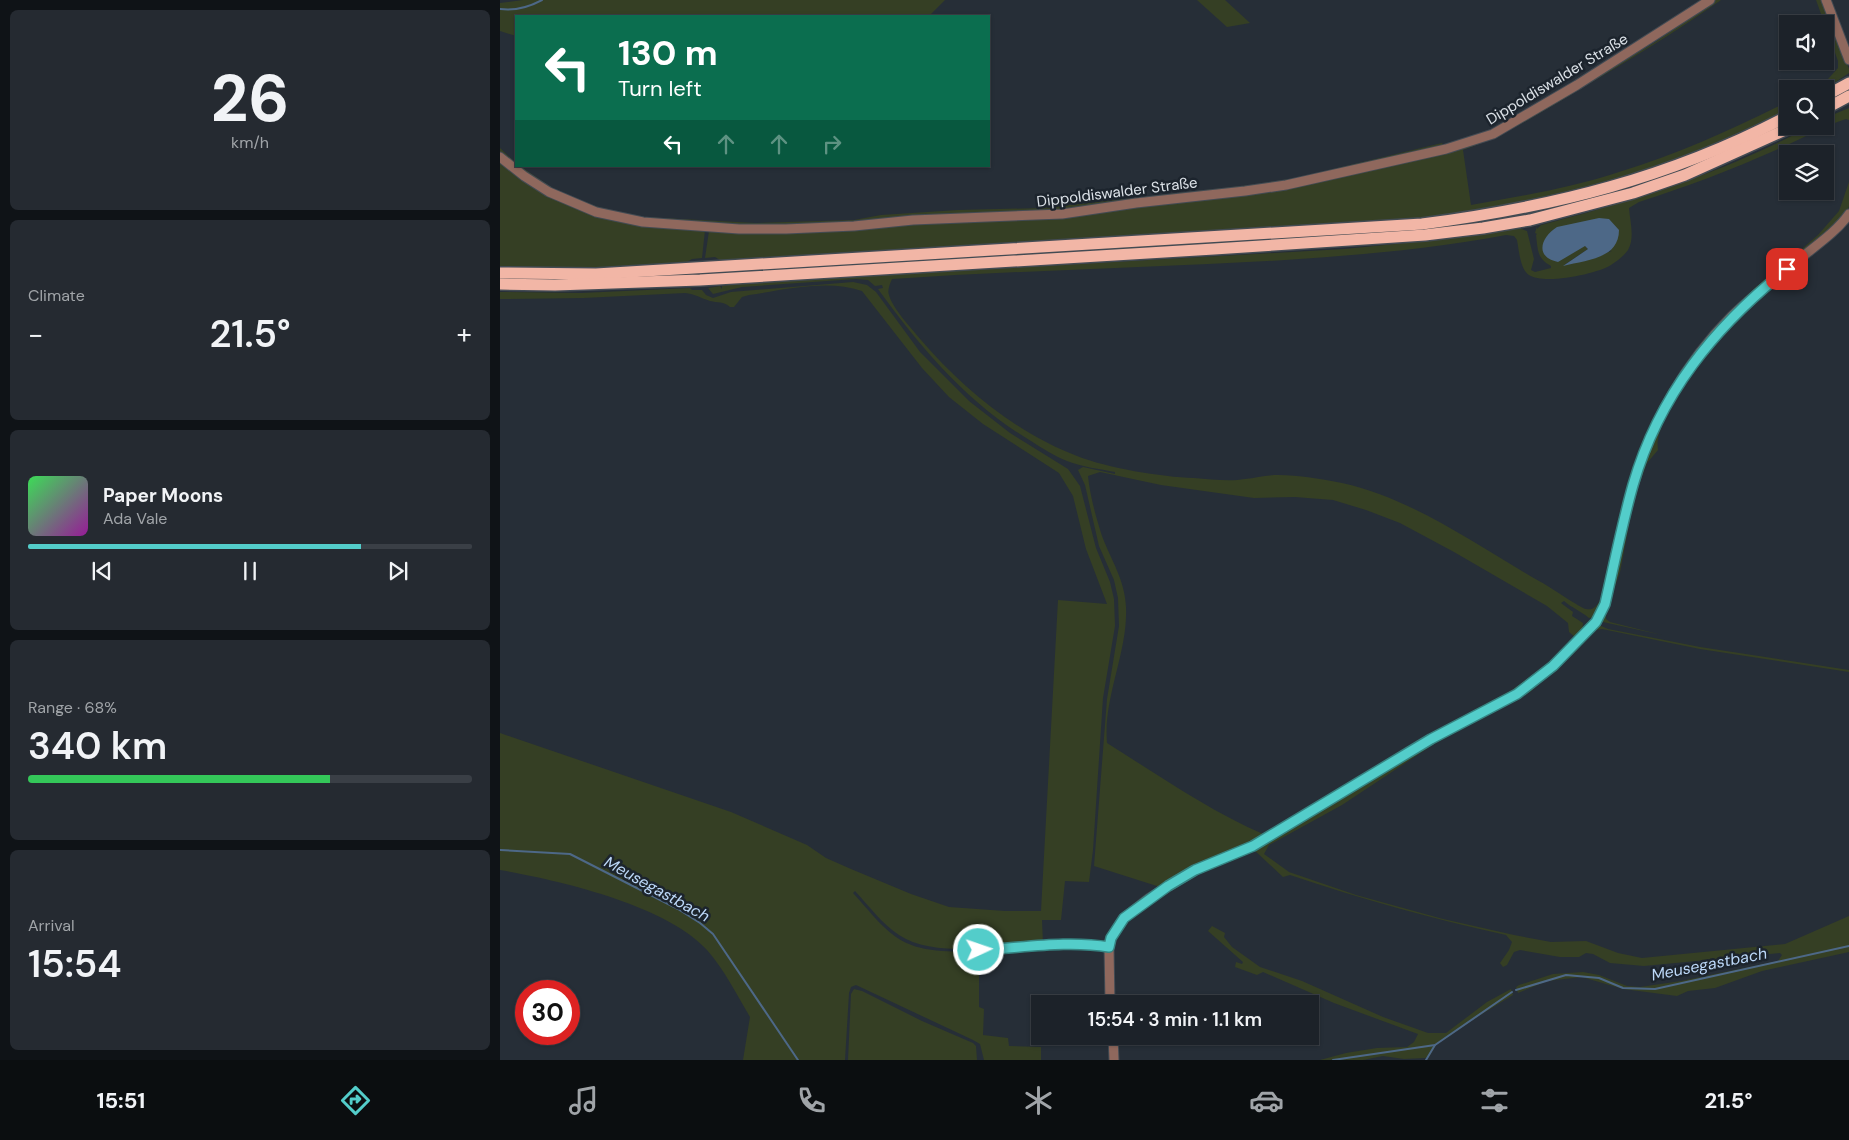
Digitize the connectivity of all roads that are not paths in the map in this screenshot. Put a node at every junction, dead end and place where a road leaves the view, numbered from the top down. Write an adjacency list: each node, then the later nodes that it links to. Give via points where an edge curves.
1 (1710, 0): 9 (street, Dippoldiswalder Straße, via 1493,134 1446,149 1286,185 1244,191 1062,214 739,229 643,222 596,212 549,192)
2 (1826, 0): 3 (street)
3 (1849, 60)
4 (1848, 88): 5 (highway); 6 (highway)
5 (1834, 93)
6 (1834, 101)
7 (1779, 120): 12 (highway, via 1721,149 1630,182 1594,193 1482,216 1422,224)
8 (1779, 133): 12 (highway, via 1685,175 1633,193 1530,220 1483,228 1302,243)
9 (500, 157)
10 (1849, 214): 14 (street, via 1825,239 1731,317 1692,363 1656,427 1634,484 1605,604 1596,622 1553,666 1517,694 1431,739 1253,846 1195,870 1168,886 1124,918)
11 (500, 273): 12 (highway)
12 (704, 274): 13 (highway, via 555,286)
13 (500, 284)
14 (1109, 947): 15 (street, via 1063,943); 16 (street)
15 (979, 950)
16 (1110, 995)
17 (1113, 1045): 18 (street)
18 (1114, 1060)

